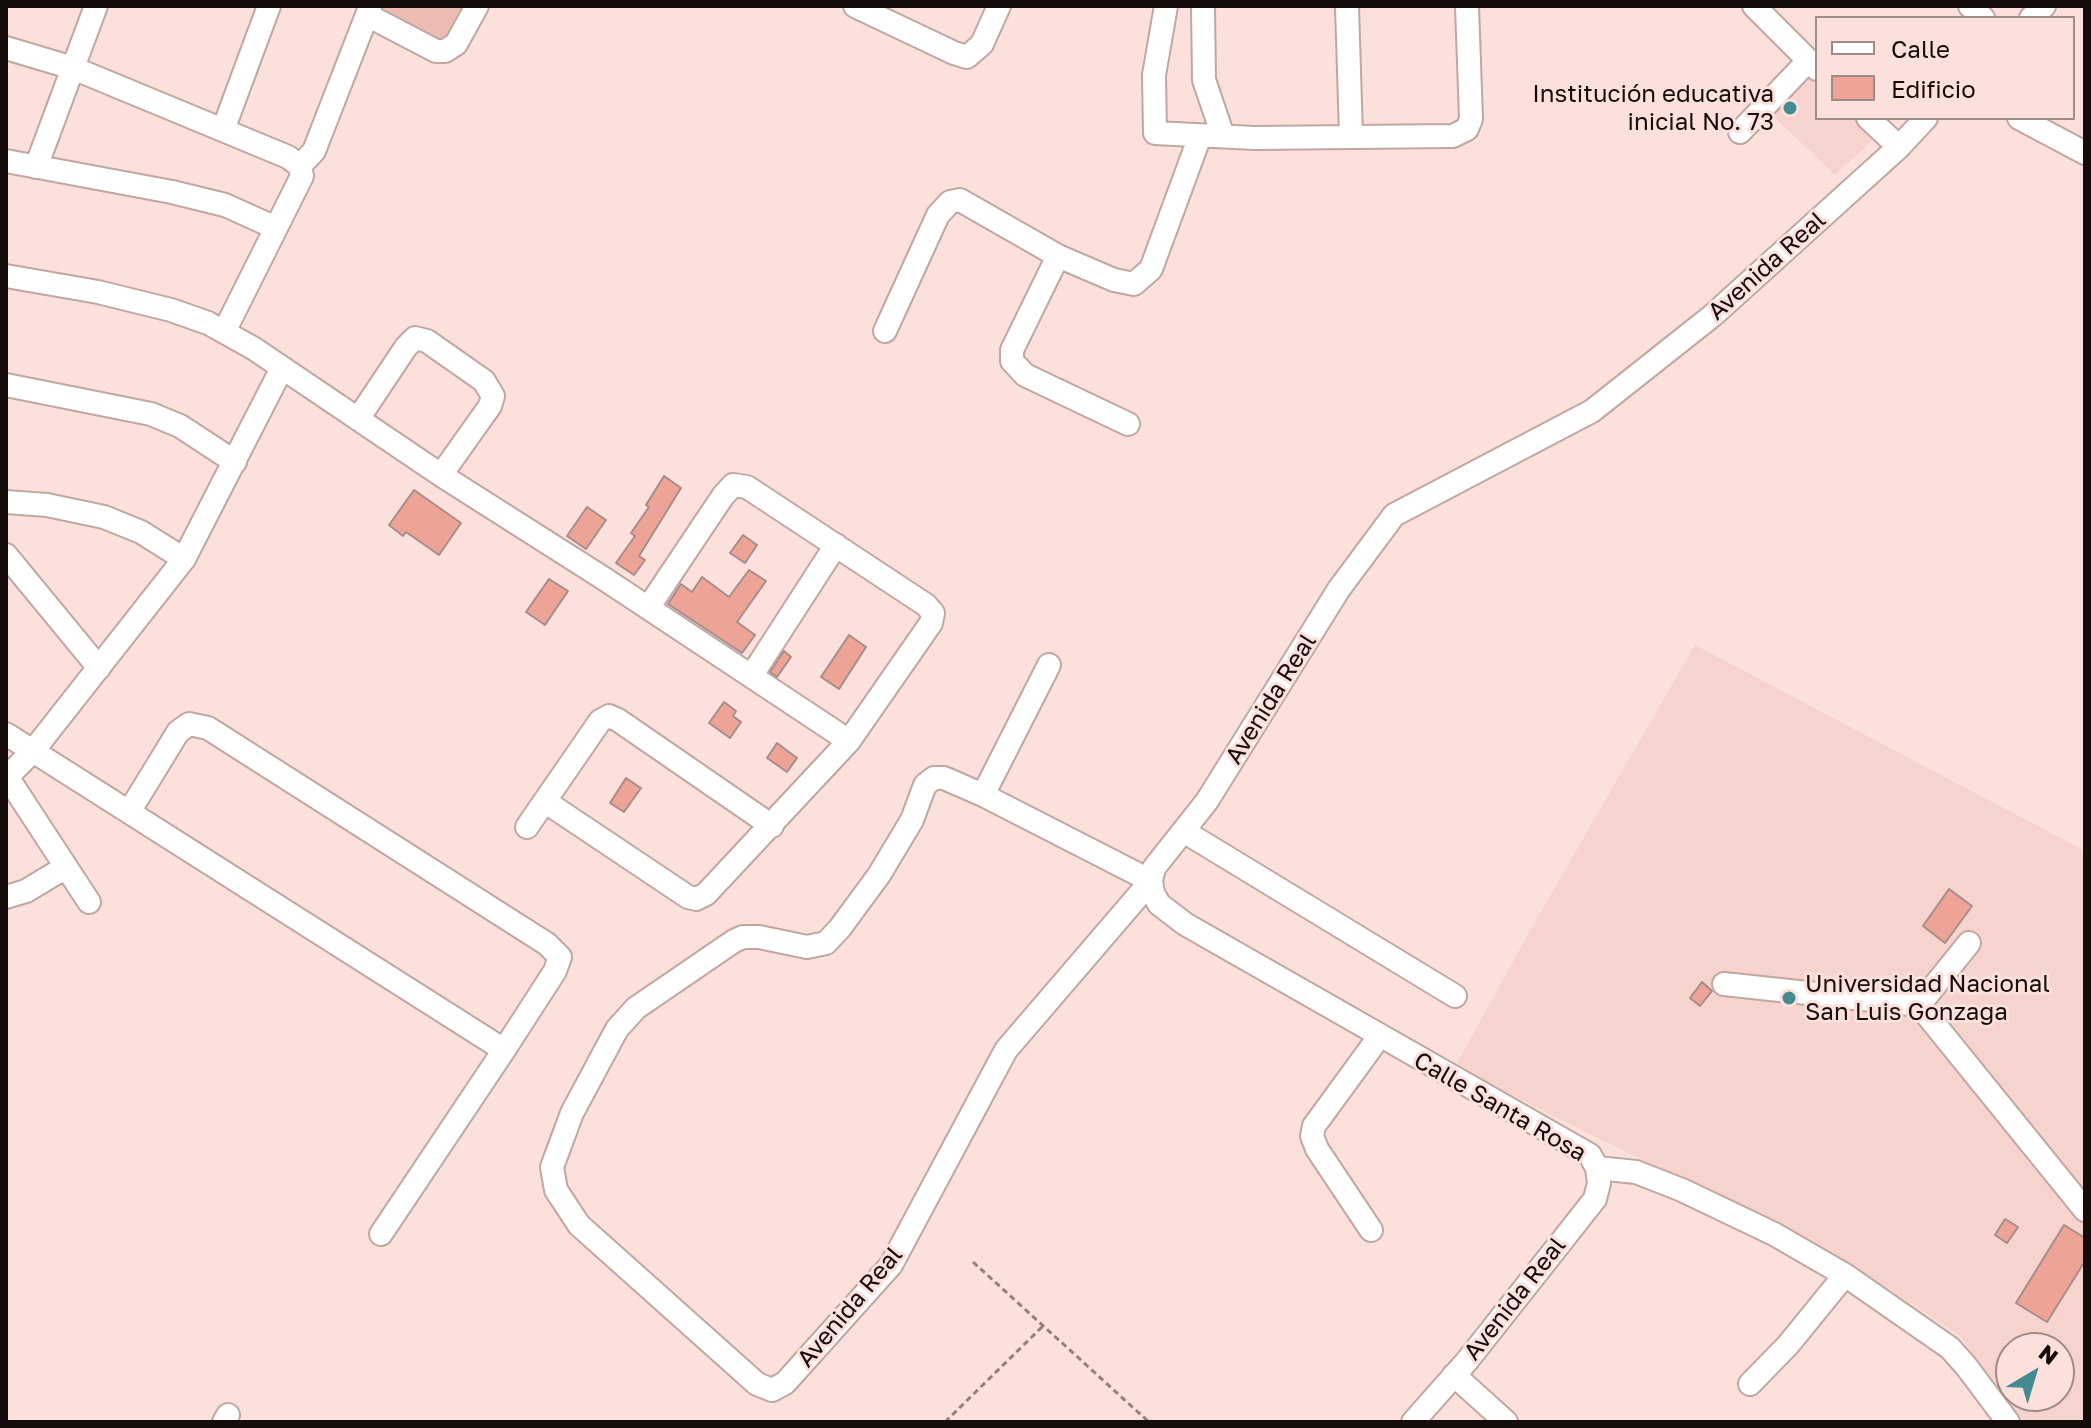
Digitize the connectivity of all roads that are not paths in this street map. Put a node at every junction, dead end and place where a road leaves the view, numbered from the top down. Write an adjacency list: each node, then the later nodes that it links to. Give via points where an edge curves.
1 (96, 6): 14 (street)
2 (269, 6): 18 (street)
3 (477, 6): 11 (street, via 456,44 445,51 436,51)
4 (999, 6): 10 (street, via 982,44 967,57)
5 (1166, 6): 20 (street, via 1154,75 1155,133)
6 (1203, 6): 20 (street)
7 (1347, 6): 21 (street)
8 (1467, 6): 21 (street, via 1467,129 1453,136)
9 (1754, 6): 13 (street)
10 (859, 7)
11 (368, 11): 25 (street, via 314,151)
12 (6, 48): 14 (street)
13 (1812, 65): 19 (street)
14 (73, 68): 18 (street); 26 (street)
15 (1870, 120): 22 (street)
16 (1924, 120): 22 (street, Avenida Real)
17 (2023, 120): 23 (street)
18 (223, 130): 25 (street)
19 (1740, 132)
20 (1211, 136): 21 (street); 28 (street, via 1151,269 1134,284)
21 (1351, 136)
22 (1899, 147): 55 (street, Avenida Real, via 1712,316 1592,411 1394,515 1339,589)
23 (2085, 153)
24 (6, 161): 26 (street)
25 (300, 166): 27 (street, via 302,176)
26 (36, 167): 27 (street, via 225,205)
27 (276, 228): 31 (street)
28 (1058, 256): 30 (street, via 960,200 950,202 938,215); 35 (street, via 1012,350 1012,361 1025,375)
29 (6, 276): 31 (street, via 171,310)
30 (885, 331)
31 (224, 332): 32 (street)
32 (282, 368): 34 (street); 36 (street)
33 (6, 385): 36 (street, via 151,414)
34 (358, 419): 37 (street); 37 (street, via 406,347 415,338 427,341 484,381 493,396)
35 (1128, 424)
36 (235, 462): 41 (street)
37 (441, 475): 42 (street)
38 (6, 502): 41 (street, via 104,517)
39 (836, 545): 42 (street, via 747,487 733,485); 45 (street); 47 (street, via 933,613)
40 (6, 555): 44 (street)
41 (184, 559): 44 (street)
42 (648, 608): 45 (street)
43 (1049, 665): 50 (street)
44 (99, 668): 48 (street)
45 (752, 675): 47 (street)
46 (6, 734): 48 (street)
47 (849, 741): 53 (street)
48 (33, 751): 49 (street); 52 (street)
49 (6, 776): 56 (street)
50 (983, 795): 57 (street); 57 (street, Avenida Real, via 944,778 925,785 912,820 879,875 826,943 807,947 743,937 636,1008 617,1029 572,1113 552,1167 556,1190 579,1225 757,1384 772,1390 785,1383 891,1265 1006,1050)
51 (546, 802): 53 (street, via 696,899); 53 (street, via 600,721 609,716); 54 (street)
52 (129, 812): 65 (street); 65 (street, via 178,732 189,724 221,736 560,957)
53 (772, 826)
54 (527, 827)
55 (1185, 832): 57 (street, Avenida Real, via 1154,868); 62 (street)
56 (66, 867): 58 (street); 59 (street)
57 (1151, 881): 64 (street, Calle Santa Rosa, via 1159,904 1185,924)
58 (6, 897)
59 (89, 902)
60 (1969, 943): 63 (street)
61 (1724, 984): 63 (street)
62 (1455, 996)
63 (1919, 1005): 67 (street)
64 (1379, 1037): 66 (street, Calle Santa Rosa, via 1590,1155); 68 (street, via 1312,1136)
65 (504, 1050): 69 (street)
66 (1597, 1168): 70 (street, Calle Santa Rosa, via 1636,1172 1682,1190); 71 (street, Avenida Real, via 1595,1199)
67 (2085, 1210)
68 (1371, 1230)
69 (381, 1234)
70 (1845, 1275): 72 (street); 75 (street, Calle Santa Rosa, via 1950,1348)
71 (1454, 1375): 73 (street, Avenida Real); 74 (street)
72 (1750, 1384)
73 (1413, 1422)
74 (1506, 1422)
75 (2008, 1422)

